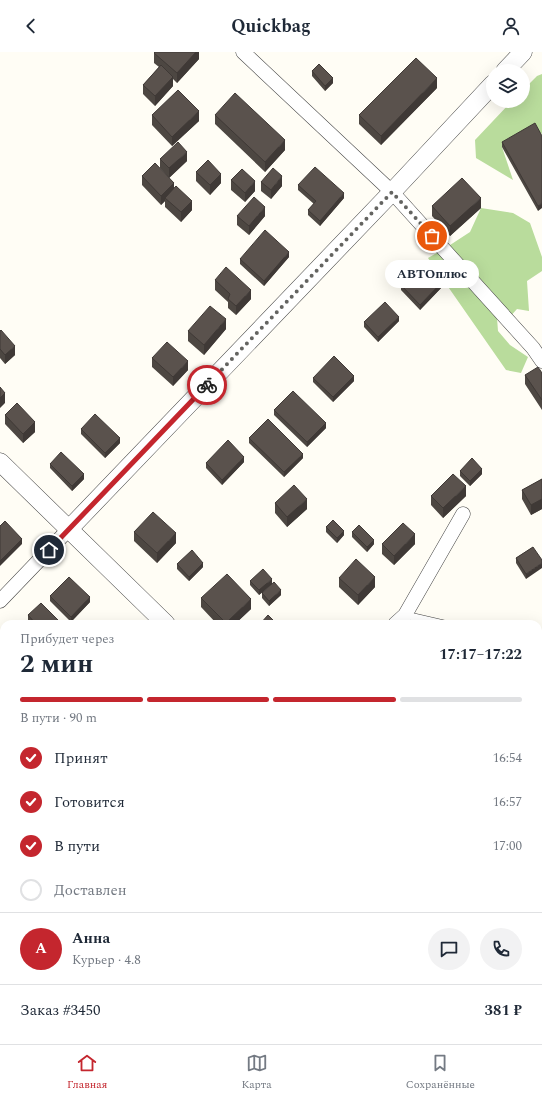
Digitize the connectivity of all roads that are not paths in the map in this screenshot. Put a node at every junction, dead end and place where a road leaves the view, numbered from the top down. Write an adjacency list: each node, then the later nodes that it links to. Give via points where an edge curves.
1 (243, 52): 5 (street)
2 (523, 52): 3 (street)
3 (512, 64)
4 (486, 91): 5 (street)
5 (392, 192): 6 (street); 9 (street)
6 (542, 361)
7 (0, 462): 9 (street)
8 (463, 514): 11 (street)
9 (69, 529): 10 (street); 12 (street)
10 (0, 601)
11 (400, 619)
12 (160, 620)

